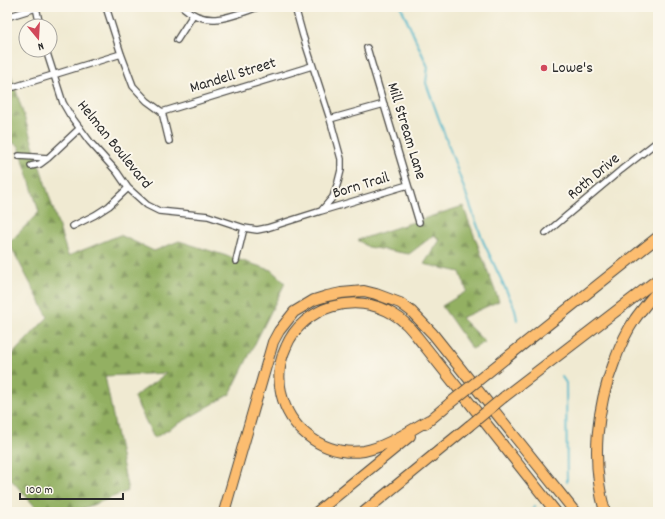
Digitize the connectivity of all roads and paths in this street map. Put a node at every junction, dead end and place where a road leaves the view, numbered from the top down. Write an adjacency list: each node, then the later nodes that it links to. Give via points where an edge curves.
1 (36, 7): 7 (street); 8 (street)
2 (106, 7): 11 (street)
3 (183, 7): 6 (street)
4 (258, 7): 6 (street, via 226,18)
5 (295, 7): 13 (street)
6 (193, 15): 9 (street)
7 (7, 17)
8 (38, 18)
9 (177, 40)
10 (368, 48): 16 (street, Mill Stream Lane)
11 (121, 54): 14 (street); 17 (street, via 133,86)
12 (49, 58): 14 (street, Helman Boulevard)
13 (312, 66): 17 (street, Mandell Street); 18 (street)
14 (54, 75): 15 (street); 19 (street, Helman Boulevard, via 63,103)
15 (14, 88)
16 (384, 104): 18 (street); 25 (street, Mill Stream Lane)
17 (162, 112): 20 (street)
18 (330, 119): 27 (street, via 341,159 341,170 333,197)
19 (80, 128): 23 (street); 26 (street, Helman Boulevard)
20 (169, 141)
21 (658, 141): 31 (street, Roth Drive)
22 (18, 156): 23 (street)
23 (48, 158): 24 (street, via 40,164)
24 (31, 166)
25 (408, 185): 27 (street, Born Trail); 28 (street, Mill Stream Lane)
26 (128, 188): 29 (street, via 109,206); 30 (street, Helman Boulevard, via 147,205 159,211 208,216)
27 (321, 211): 30 (street, Born Trail, via 267,228)
28 (420, 222)
29 (73, 226)
30 (244, 228): 33 (street)
31 (546, 233)
32 (658, 237): 36 (highway, bridge)
33 (236, 261)
34 (658, 279): 39 (highway, bridge, via 504,397)
35 (658, 290): 42 (highway, via 627,333 616,357 600,410 596,445)
36 (429, 420): 38 (highway); 40 (highway, via 389,442 364,451 341,451 317,442 295,423 283,400 280,369 288,342 310,317 325,308 339,304 371,304 394,314 423,344)
37 (224, 512): 41 (highway, via 273,342 279,331 294,312 314,300 341,293 364,291 400,303 421,321)
38 (317, 512)
39 (364, 512)
40 (556, 512)
41 (575, 512)
42 (605, 512)

